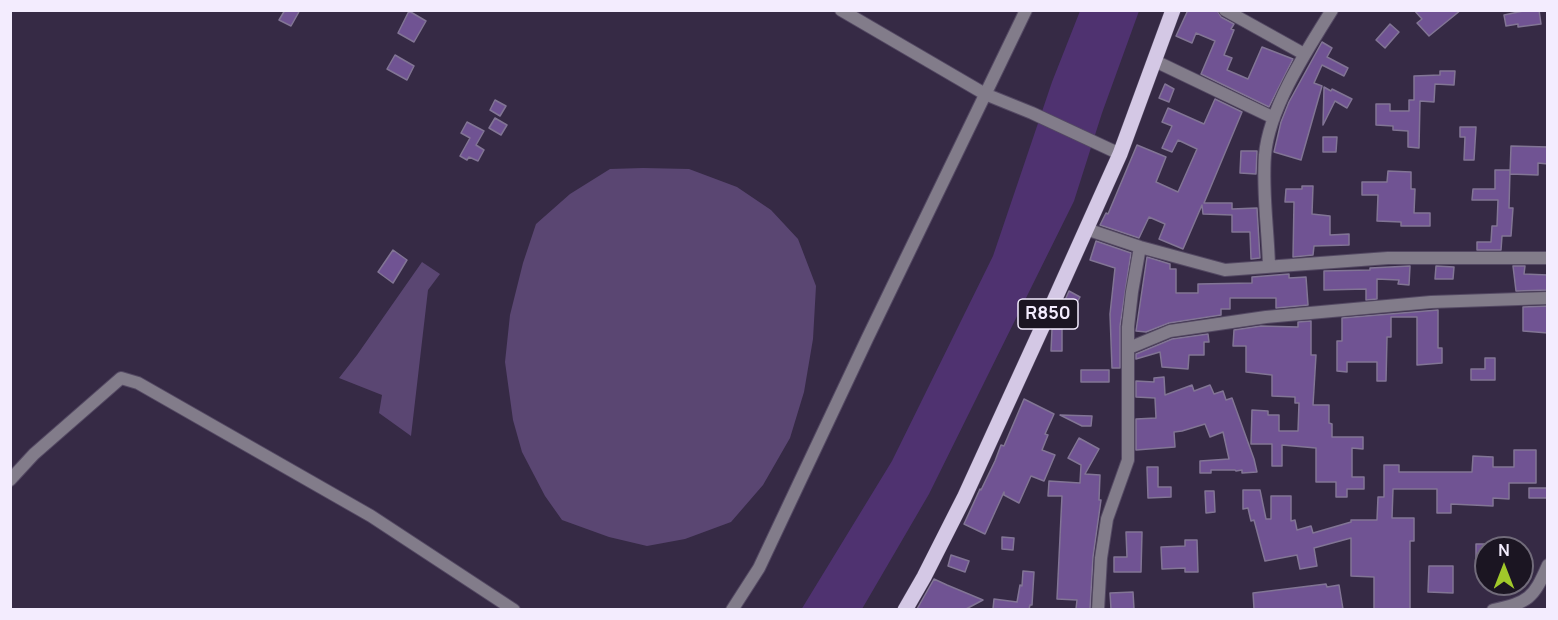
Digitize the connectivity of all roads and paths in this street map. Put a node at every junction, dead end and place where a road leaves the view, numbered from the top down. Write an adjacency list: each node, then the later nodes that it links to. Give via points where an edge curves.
1 (841, 10): 8 (street)
2 (1026, 10): 8 (street)
3 (1173, 10): 7 (main road, R850)
4 (1224, 10): 6 (street)
5 (1332, 10): 6 (street)
6 (1304, 54): 9 (street)
7 (1155, 61): 9 (street); 10 (main road, R850)
8 (985, 94): 10 (street); 20 (street, via 759,568)
9 (1274, 118): 14 (street, via 1265,154)
10 (1120, 154): 11 (main road, R850)
11 (1086, 228): 12 (street); 21 (main road, R850, via 964,498)
12 (1140, 247): 14 (street, via 1225,270); 16 (street, via 1128,327)
13 (1548, 258): 14 (street, via 1388,258)
14 (1269, 266)
15 (1548, 298): 16 (street, via 1431,302 1256,318 1170,331)
16 (1129, 348): 22 (street, via 1128,460 1107,519)
17 (10, 480): 19 (street, via 121,378 138,382 371,516)
18 (1548, 565): 23 (street, via 1531,597)
19 (514, 609)
20 (732, 609)
21 (905, 609)
22 (1098, 609)
23 (1493, 609)

